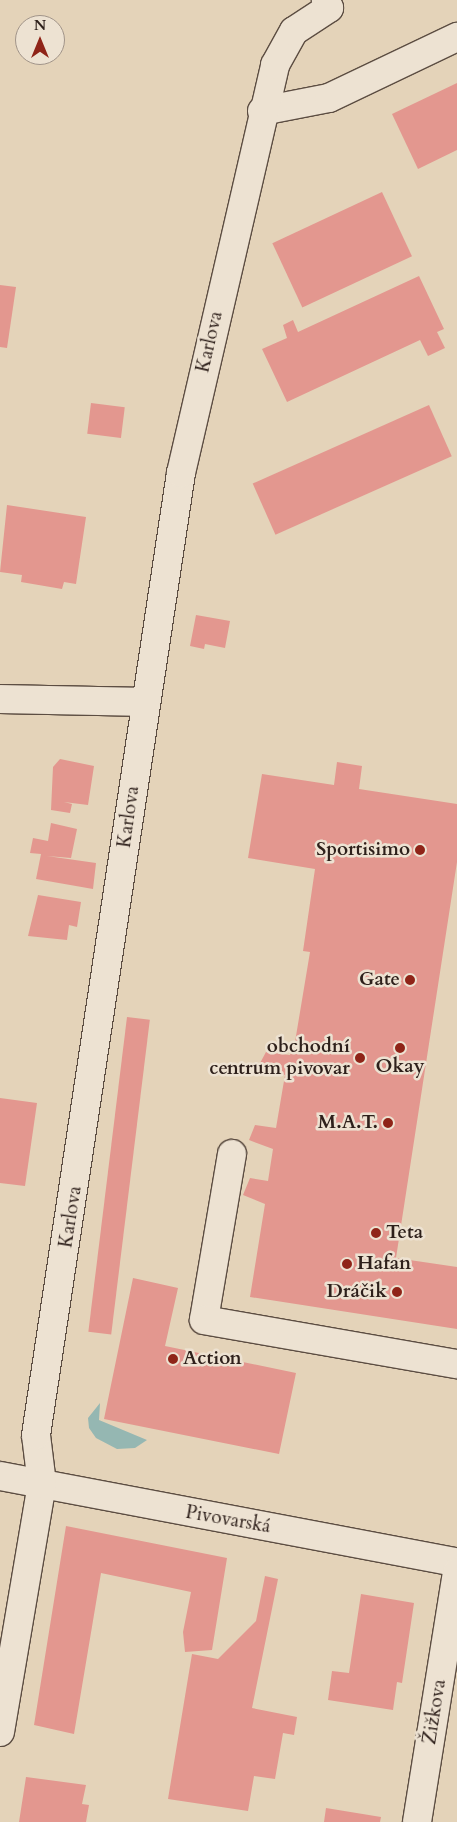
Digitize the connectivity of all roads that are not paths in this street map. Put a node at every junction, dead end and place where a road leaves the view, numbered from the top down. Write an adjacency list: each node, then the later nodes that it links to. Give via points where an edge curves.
1 (328, 4): 3 (street, Karlova, via 294,31 275,65)
2 (457, 37): 3 (street, via 329,98)
3 (262, 111): 5 (street, Karlova, via 181,473)
4 (0, 699): 5 (street)
5 (146, 702): 9 (street, Karlova, via 36,1436)
6 (232, 1154): 7 (street, via 204,1320)
7 (457, 1364)
8 (0, 1476): 9 (street, Pivovarská)
9 (42, 1484): 10 (street, Pivovarská); 12 (street, Karlova)
10 (457, 1562)
11 (457, 1572): 13 (street, Žižkova)
12 (0, 1732)
13 (417, 1822)

